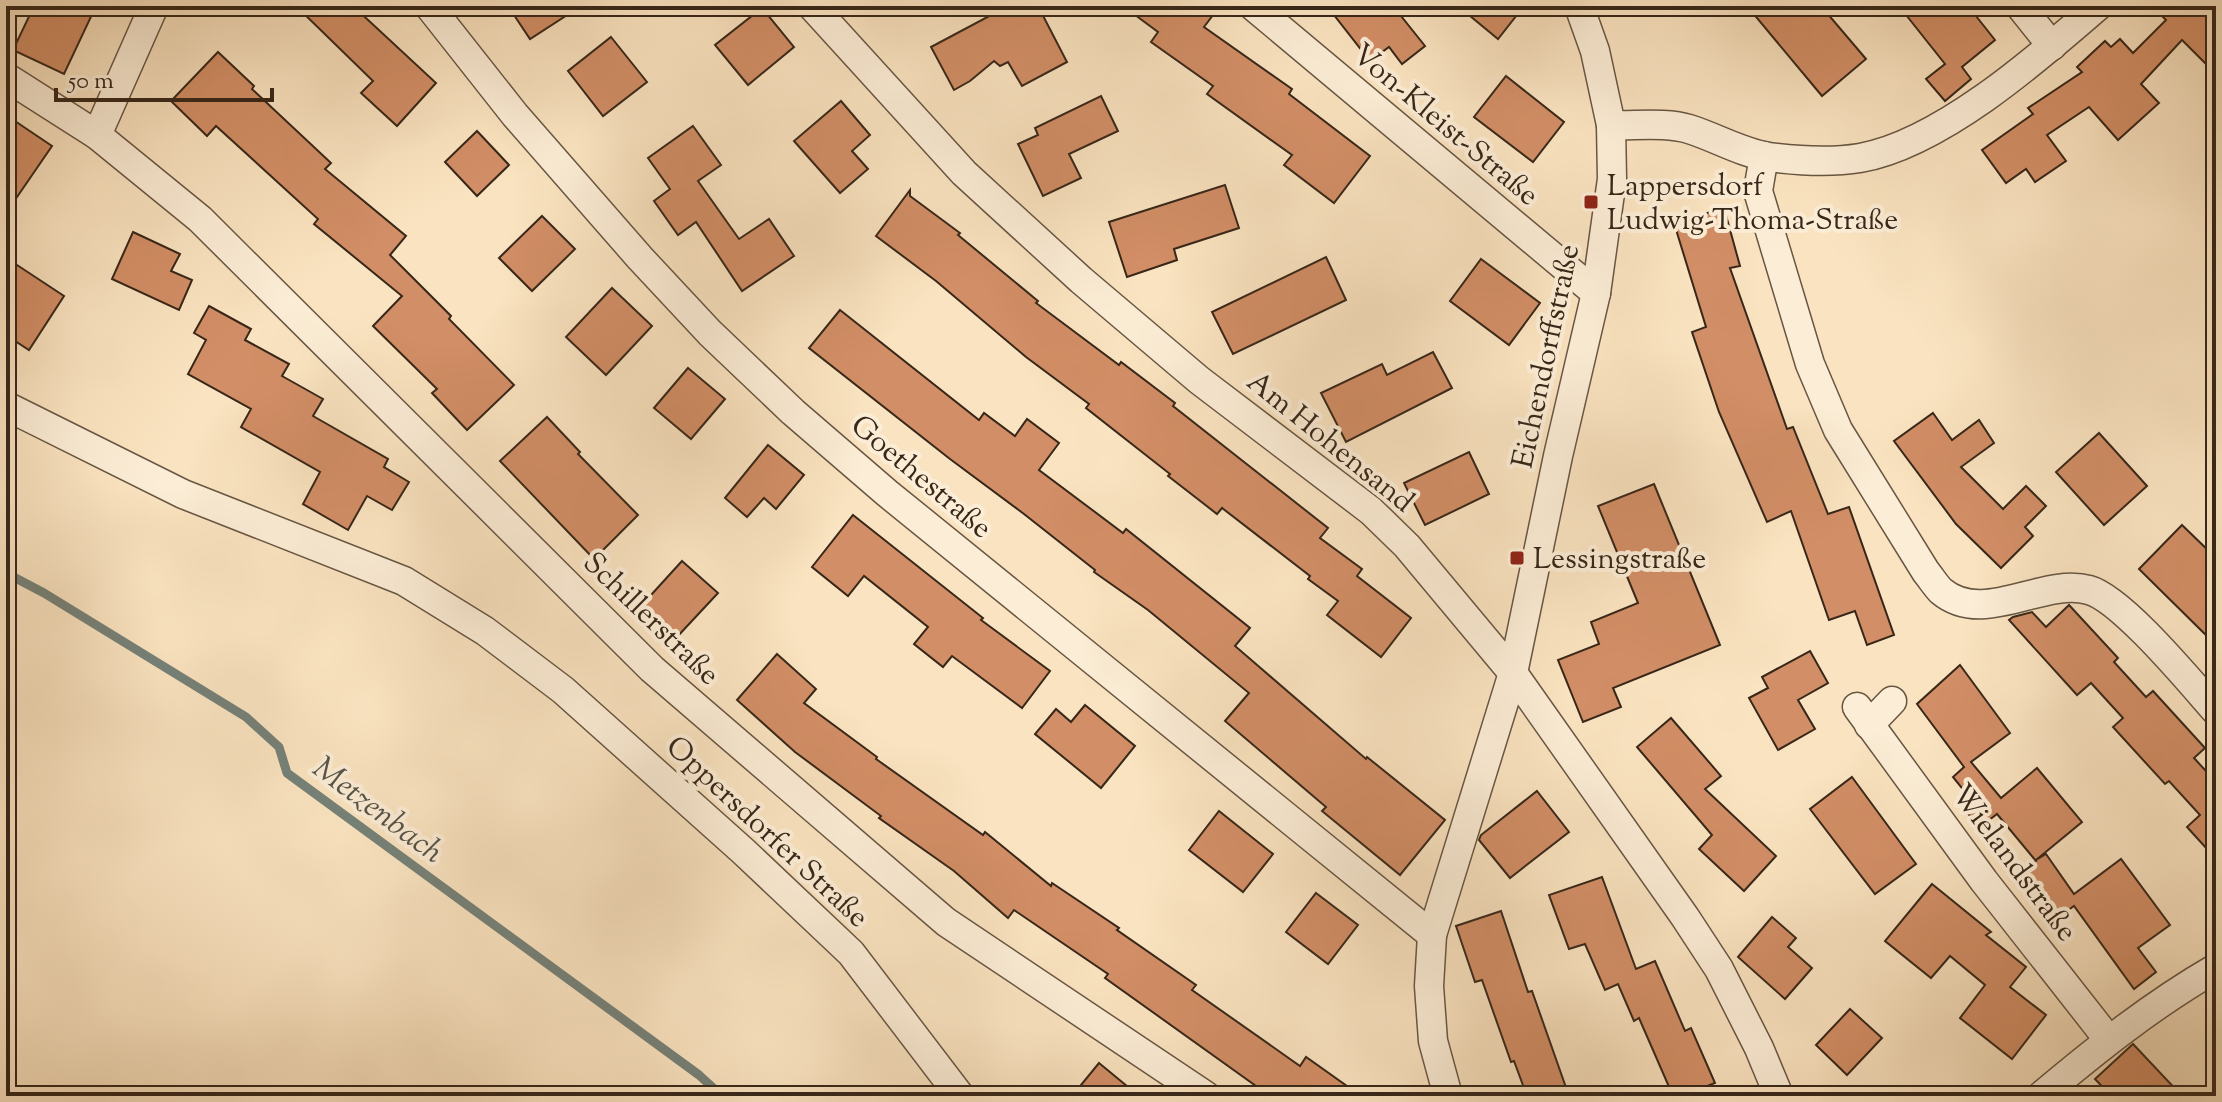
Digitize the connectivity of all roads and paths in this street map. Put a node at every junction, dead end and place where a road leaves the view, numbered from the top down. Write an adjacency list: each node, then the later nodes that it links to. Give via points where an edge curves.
1 (154, 6): 11 (street)
2 (429, 6): 18 (street, Goethestraße, via 515,115 640,258 793,412)
3 (812, 6): 15 (street, Am Hohensand, via 964,173 1070,269 1199,380 1371,511 1407,546)
4 (1253, 6): 13 (street, Von-Kleist-Straße)
5 (1579, 6): 10 (street, Eichendorffstraße)
6 (2020, 6): 8 (street)
7 (2098, 6): 8 (street)
8 (2052, 46): 12 (street, via 1954,119 1905,145 1818,162)
9 (6, 77): 11 (street, Schillerstraße)
10 (1611, 125): 12 (street, via 1685,128); 13 (street, Eichendorffstraße, via 1612,179)
11 (97, 135): 22 (street, Schillerstraße, via 200,219 652,669 946,922)
12 (1764, 156): 17 (street, via 1758,191 1810,364 1838,430 1942,592 1965,603 1990,604 2064,587 2091,590 2117,607)
13 (1596, 293): 15 (street, Eichendorffstraße)
14 (6, 406): 21 (street, Oppersdorfer Straße, via 183,494 404,581 501,643 563,690 851,953)
15 (1513, 673): 18 (street); 24 (street, via 1719,969)
16 (1892, 701): 20 (street, Wielandstraße, via 1863,716)
17 (2216, 711)
18 (1432, 935): 23 (street, via 1433,1041)
19 (2216, 968): 20 (street)
20 (2108, 1039): 25 (street)
21 (960, 1096)
22 (1206, 1096)
23 (1448, 1096)
24 (1779, 1096)
25 (2041, 1096)

